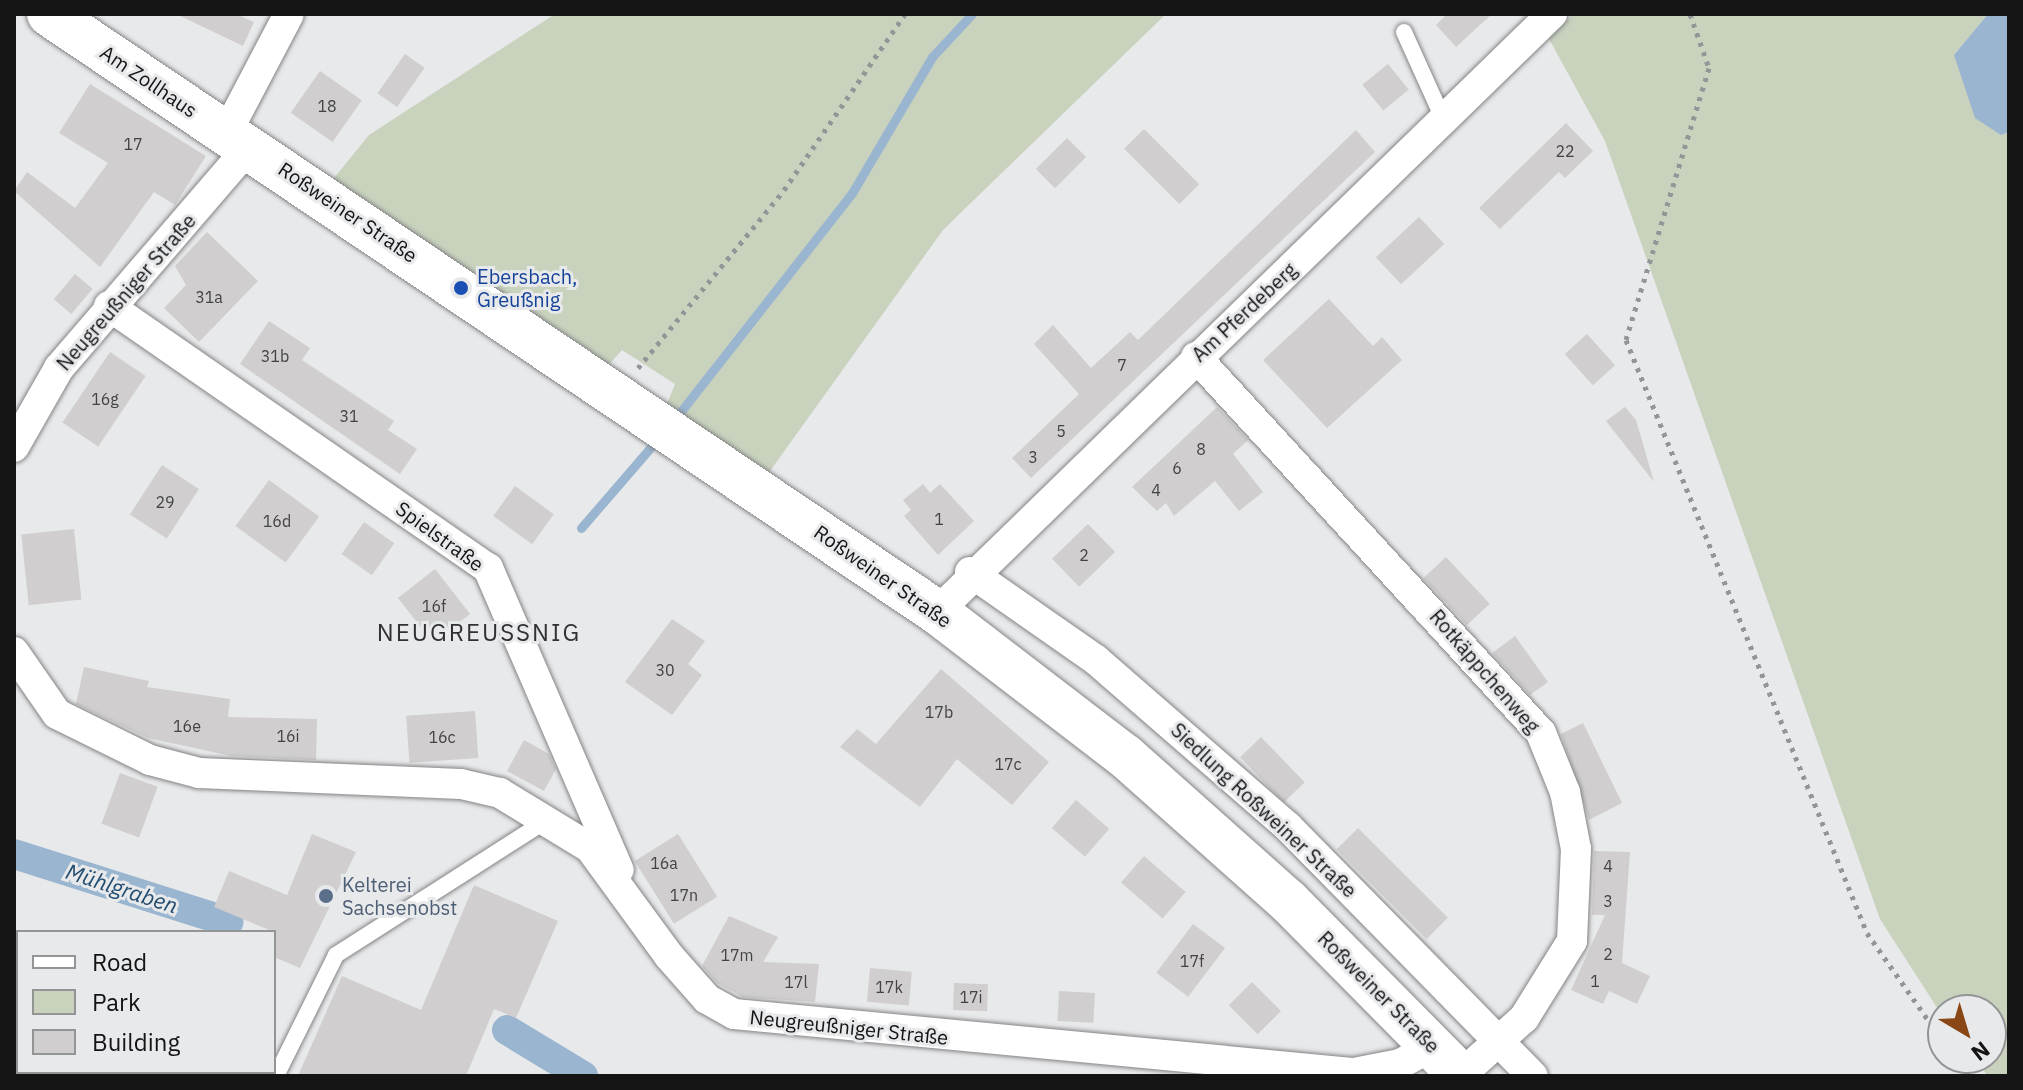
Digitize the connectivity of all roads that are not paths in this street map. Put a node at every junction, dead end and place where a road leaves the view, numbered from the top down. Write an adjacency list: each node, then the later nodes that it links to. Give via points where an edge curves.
1 (49, 14): 6 (main road, Am Zollhaus)
2 (289, 14): 6 (street, Neugreußniger Straße)
3 (1552, 14): 5 (street, Am Pferdeberg)
4 (1404, 32): 5 (lane)
5 (1445, 123): 8 (street, Am Pferdeberg)
6 (238, 139): 7 (street, Neugreußniger Straße); 11 (main road, Roßweiner Straße)
7 (109, 306): 9 (street, Neugreußniger Straße, via 59,368); 14 (street, Spielstraße, via 488,568)
8 (1196, 357): 10 (street, Am Pferdeberg); 15 (street, Rotkäppchenweg, via 1541,733 1565,792 1578,904 1572,941 1546,991)
9 (14, 447)
10 (970, 572): 11 (street, Am Pferdeberg); 15 (street, Siedlung Roßweiner Straße, via 1096,660 1288,827)
11 (937, 612): 16 (main road, Roßweiner Straße, via 1125,756 1288,901)
12 (14, 652): 13 (street, Neugreußniger Straße, via 57,714 150,760 199,773 461,784 500,793)
13 (547, 820): 14 (street, Neugreußniger Straße, via 590,848); 17 (lane, via 336,955)
14 (624, 886): 16 (street, Neugreußniger Straße, via 707,999 758,1018 1354,1073 1400,1064)
15 (1500, 1038): 16 (street, Rotkäppchenweg); 18 (street, Siedlung Roßweiner Straße)
16 (1452, 1066)
17 (276, 1076)
18 (1533, 1076)

